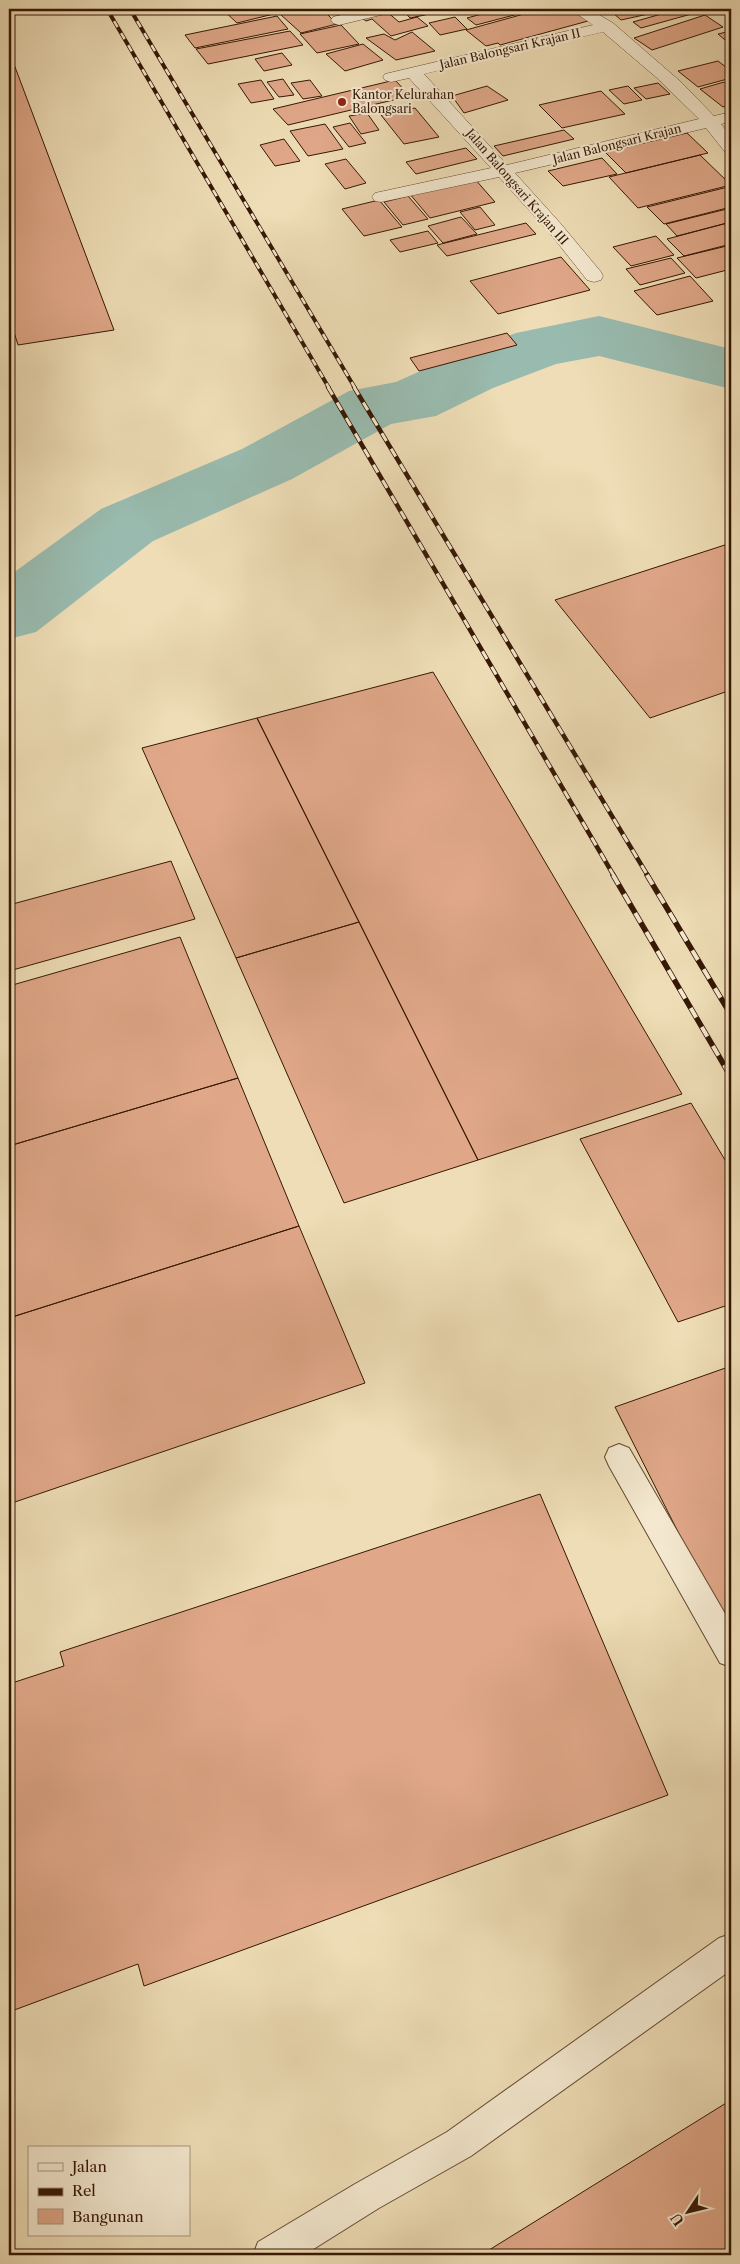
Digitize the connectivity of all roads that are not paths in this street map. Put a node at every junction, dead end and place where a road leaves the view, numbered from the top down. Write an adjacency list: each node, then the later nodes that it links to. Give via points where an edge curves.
1 (387, 9): 3 (street)
2 (578, 9): 4 (street, Jalan Balongsari Krajan II)
3 (340, 20)
4 (607, 26): 5 (street, Jalan Balongsari Krajan II); 8 (street, Jalan Balongsari Krajan II, via 674,82)
5 (413, 72): 6 (street); 10 (street, Jalan Balongsari Krajan III)
6 (391, 77)
7 (731, 117): 8 (street, Jalan Balongsari Krajan)
8 (711, 121): 9 (street, Jalan Balongsari Krajan II); 10 (street, Jalan Balongsari Krajan)
9 (731, 148)
10 (502, 171): 11 (street, Jalan Balongsari Krajan); 12 (street, Jalan Balongsari Krajan III)
11 (381, 197)
12 (594, 276)
13 (619, 1457): 14 (lane)
14 (731, 1652)
15 (731, 1950): 16 (lane, via 459,2144)
16 (271, 2255)

